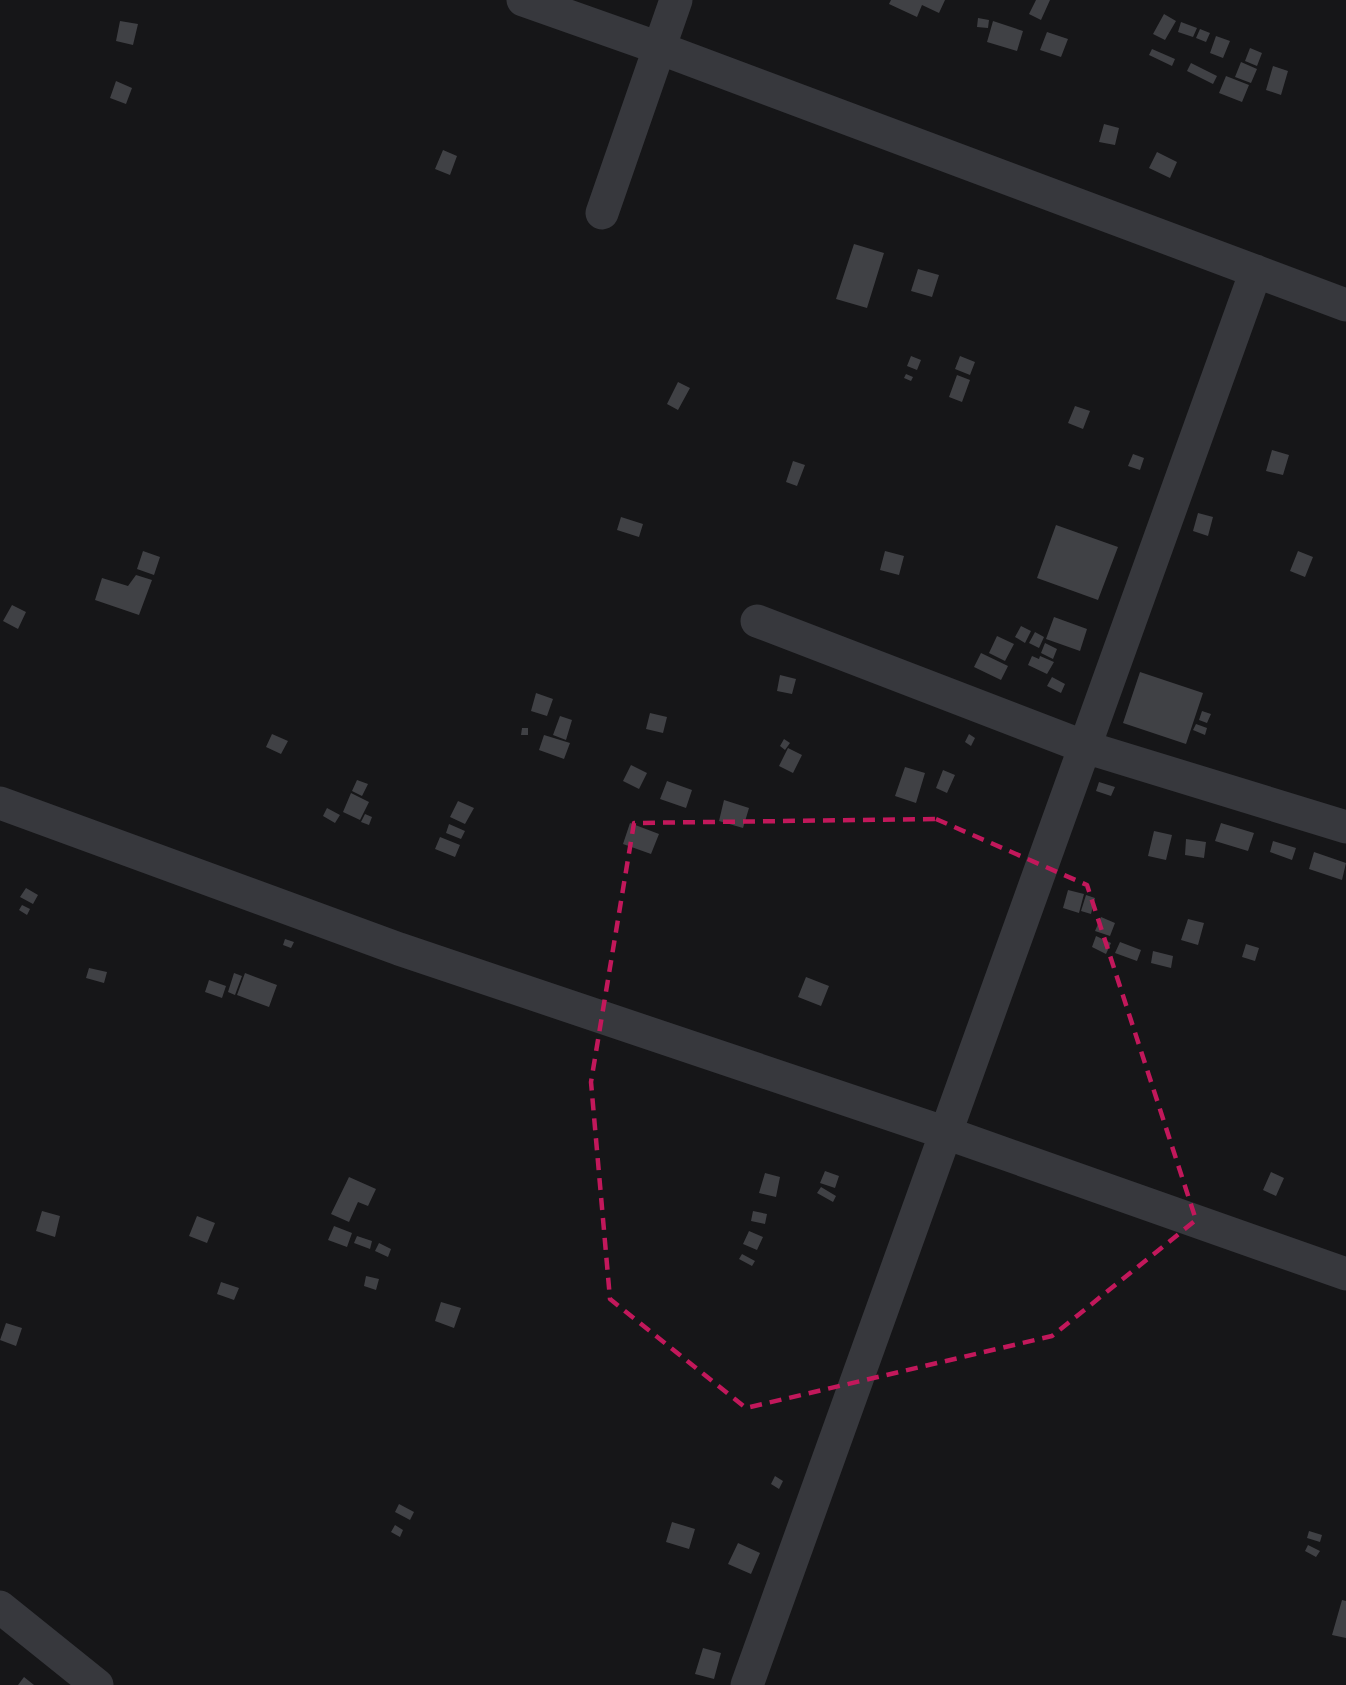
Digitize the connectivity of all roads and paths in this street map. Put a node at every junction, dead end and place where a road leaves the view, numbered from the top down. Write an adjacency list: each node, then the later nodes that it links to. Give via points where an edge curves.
1 (523, 0): 3 (street)
2 (675, 0): 3 (street)
3 (659, 48): 4 (street); 5 (street)
4 (602, 213)
5 (1256, 272): 6 (street); 8 (street)
6 (1346, 305)
7 (757, 621): 8 (street)
8 (1085, 747): 10 (street); 11 (street)
9 (0, 803): 11 (street, via 399,949)
10 (1346, 827)
11 (946, 1133): 12 (street); 15 (street)
12 (1346, 1274)
13 (0, 1607): 14 (street)
14 (97, 1685)
15 (747, 1685)

